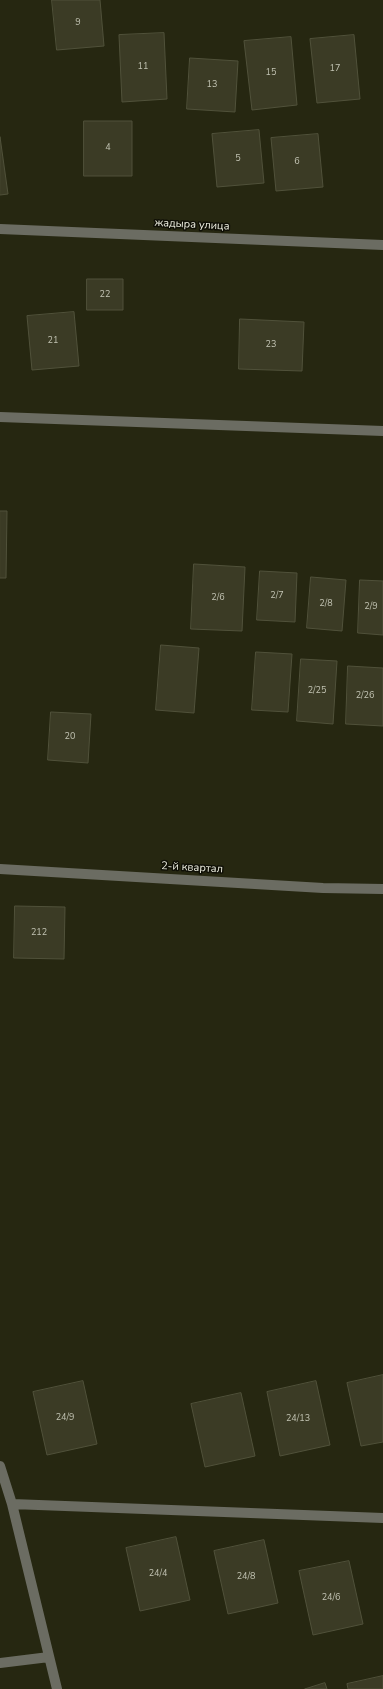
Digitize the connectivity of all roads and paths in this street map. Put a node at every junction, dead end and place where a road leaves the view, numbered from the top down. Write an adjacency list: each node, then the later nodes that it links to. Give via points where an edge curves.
1 (0, 229): 2 (street, жадыра улица)
2 (383, 245)
3 (0, 417): 4 (street)
4 (383, 431)
5 (0, 869): 6 (street, 2-й квартал)
6 (383, 889)
7 (0, 1466): 8 (street)
8 (12, 1504): 9 (street); 10 (street)
9 (383, 1518)
10 (49, 1656): 11 (street); 12 (street)
11 (0, 1663)
12 (57, 1689)

